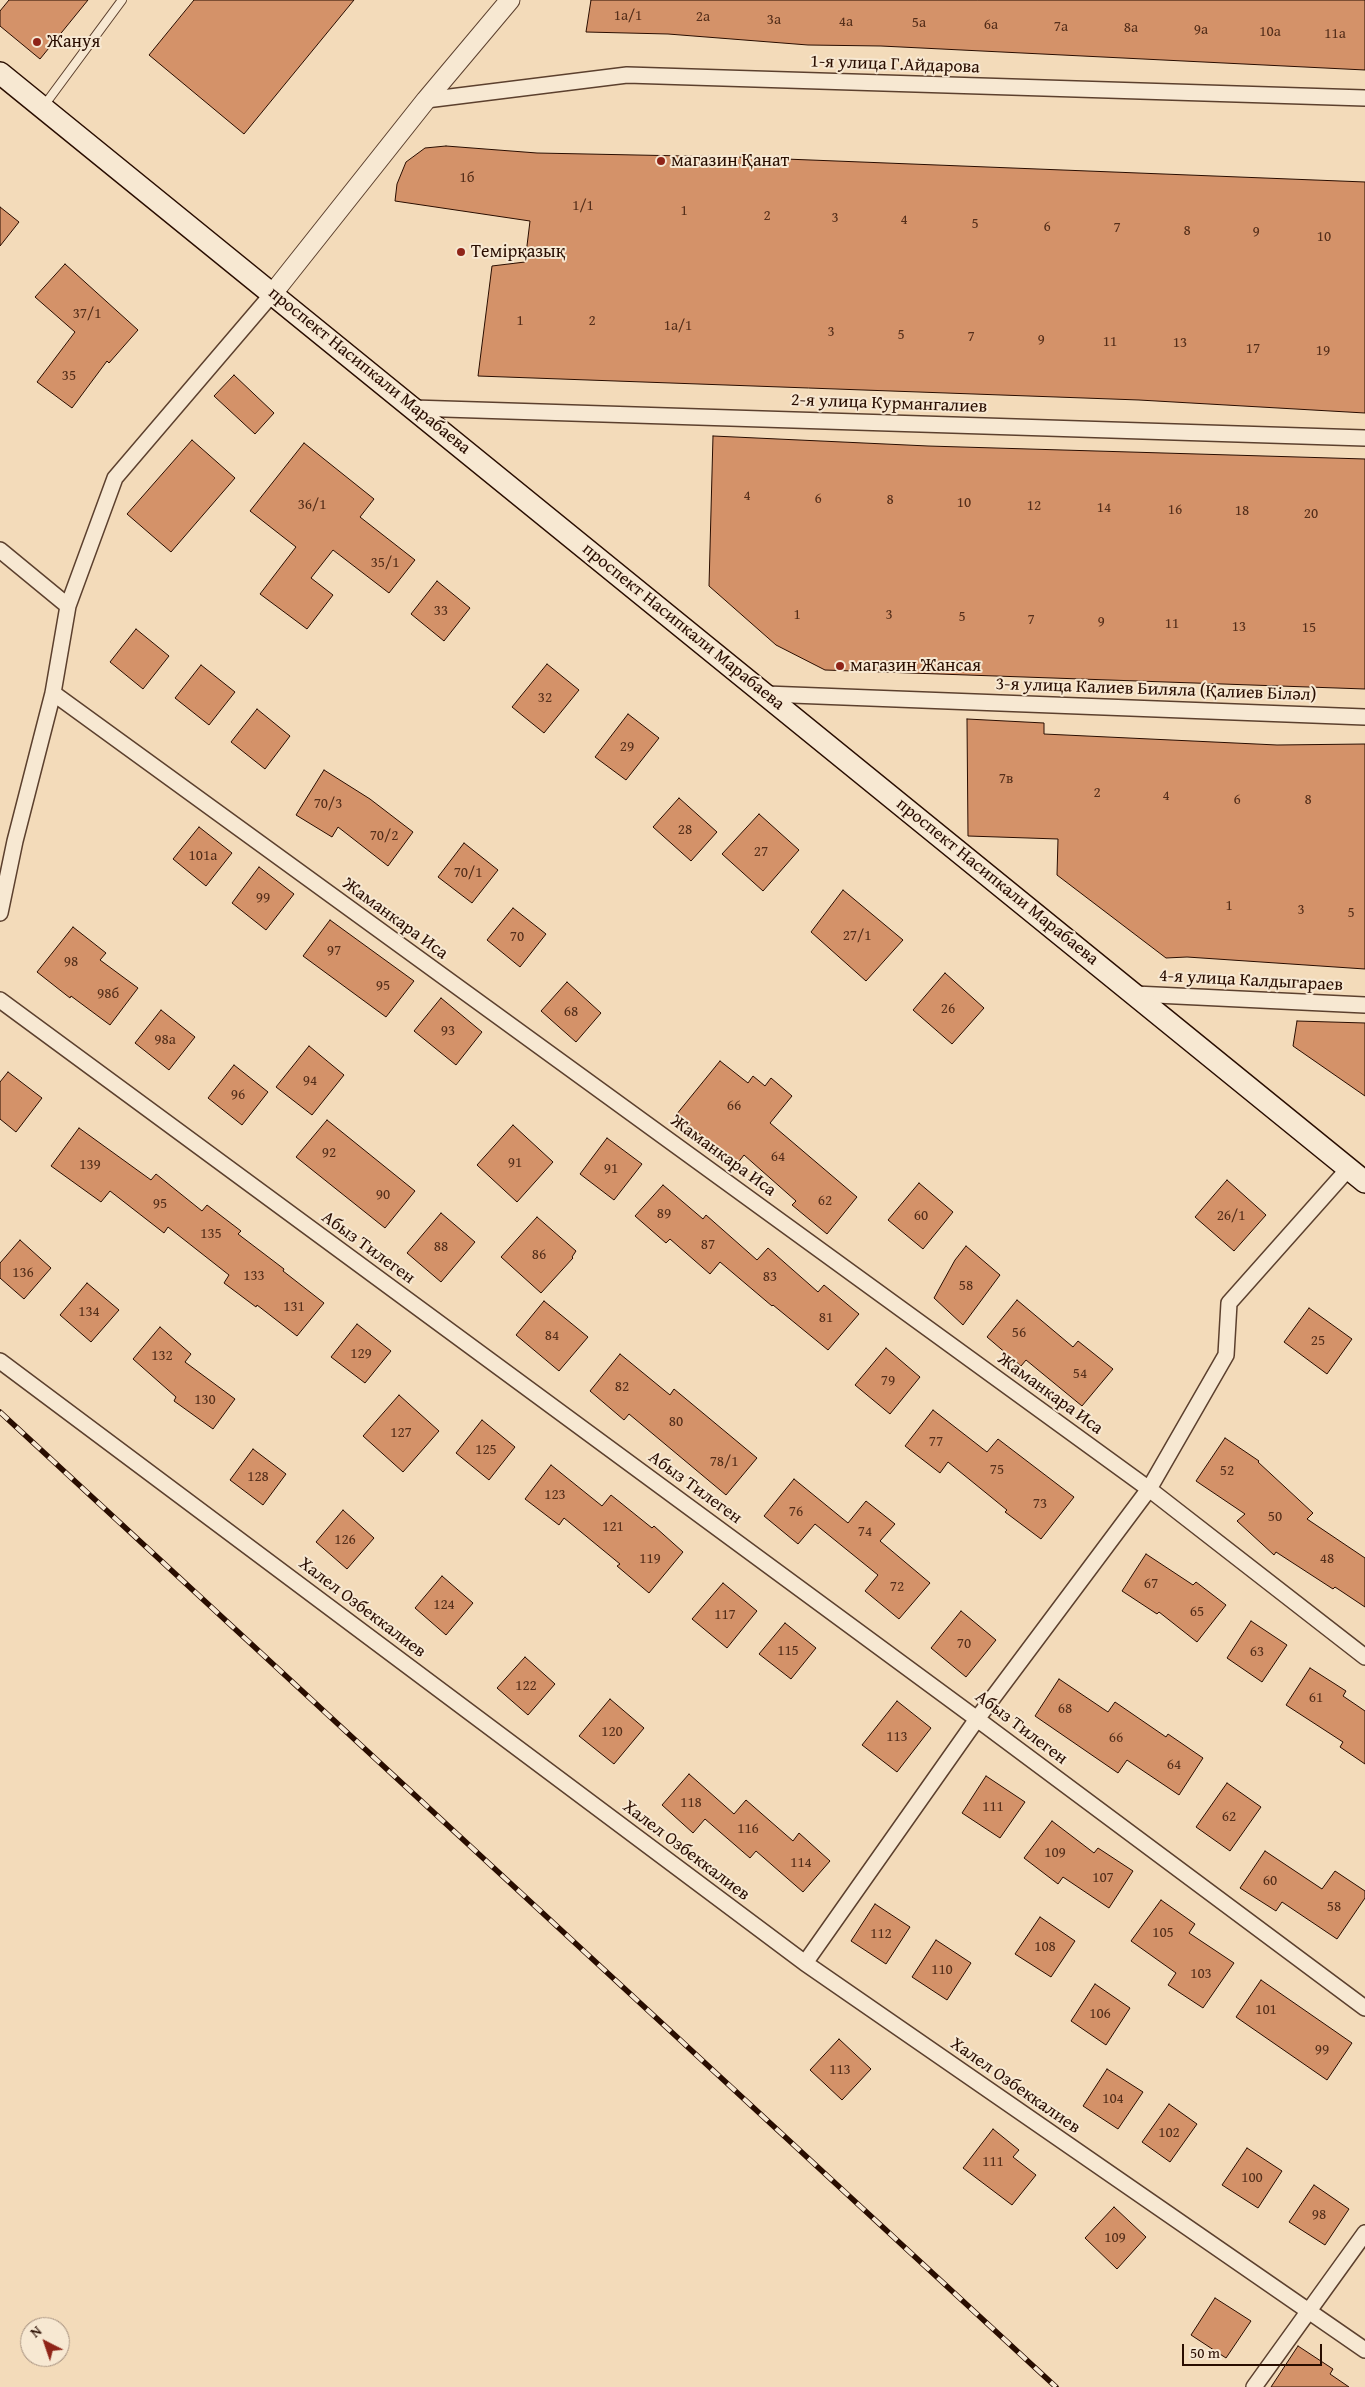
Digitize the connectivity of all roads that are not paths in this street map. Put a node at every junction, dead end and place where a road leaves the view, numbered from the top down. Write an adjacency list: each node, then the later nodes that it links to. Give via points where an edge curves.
1 (122, 0): 6 (lane)
2 (510, 0): 5 (street)
3 (0, 73): 6 (main road, проспект Насипкали Марабаева)
4 (1365, 98): 5 (street, 1-я улица Г.Айдарова, via 627,75)
5 (426, 100): 7 (street)
6 (42, 107): 7 (main road, проспект Насипкали Марабаева)
7 (273, 293): 8 (main road, проспект Насипкали Марабаева); 11 (street, via 115,478)
8 (413, 408): 9 (street, 2-я улица Курмангалиев); 13 (main road, проспект Насипкали Марабаева)
9 (1365, 438)
10 (0, 550): 11 (street)
11 (68, 606): 12 (street)
12 (53, 693): 15 (street, via 15,840); 22 (street, Жаманкара Иса)
13 (766, 694): 14 (street, 3-я улица Калиев Биляла (Қалиев Біләл)); 16 (main road, проспект Насипкали Марабаева)
14 (1365, 717)
15 (0, 913)
16 (1135, 994): 18 (street, 4-я улица Калдыгараев); 19 (main road, проспект Насипкали Марабаева)
17 (0, 1000): 24 (street, Абыз Тилеген)
18 (1365, 1005)
19 (1348, 1168): 20 (main road, проспект Насипкали Марабаева); 22 (street, via 1229,1303 1226,1355)
20 (1365, 1182)
21 (0, 1361): 25 (street, Халел Озбеккалиев)
22 (1149, 1489): 23 (street, Жаманкара Иса); 24 (street)
23 (1365, 1657)
24 (977, 1719): 25 (street); 26 (street, Абыз Тилеген)
25 (805, 1963): 28 (street, Халел Озбеккалиев)
26 (1365, 2008)
27 (1365, 2233): 28 (street)
28 (1308, 2312): 29 (street, Халел Озбеккалиев); 30 (street)
29 (1365, 2350)
30 (1254, 2387)

